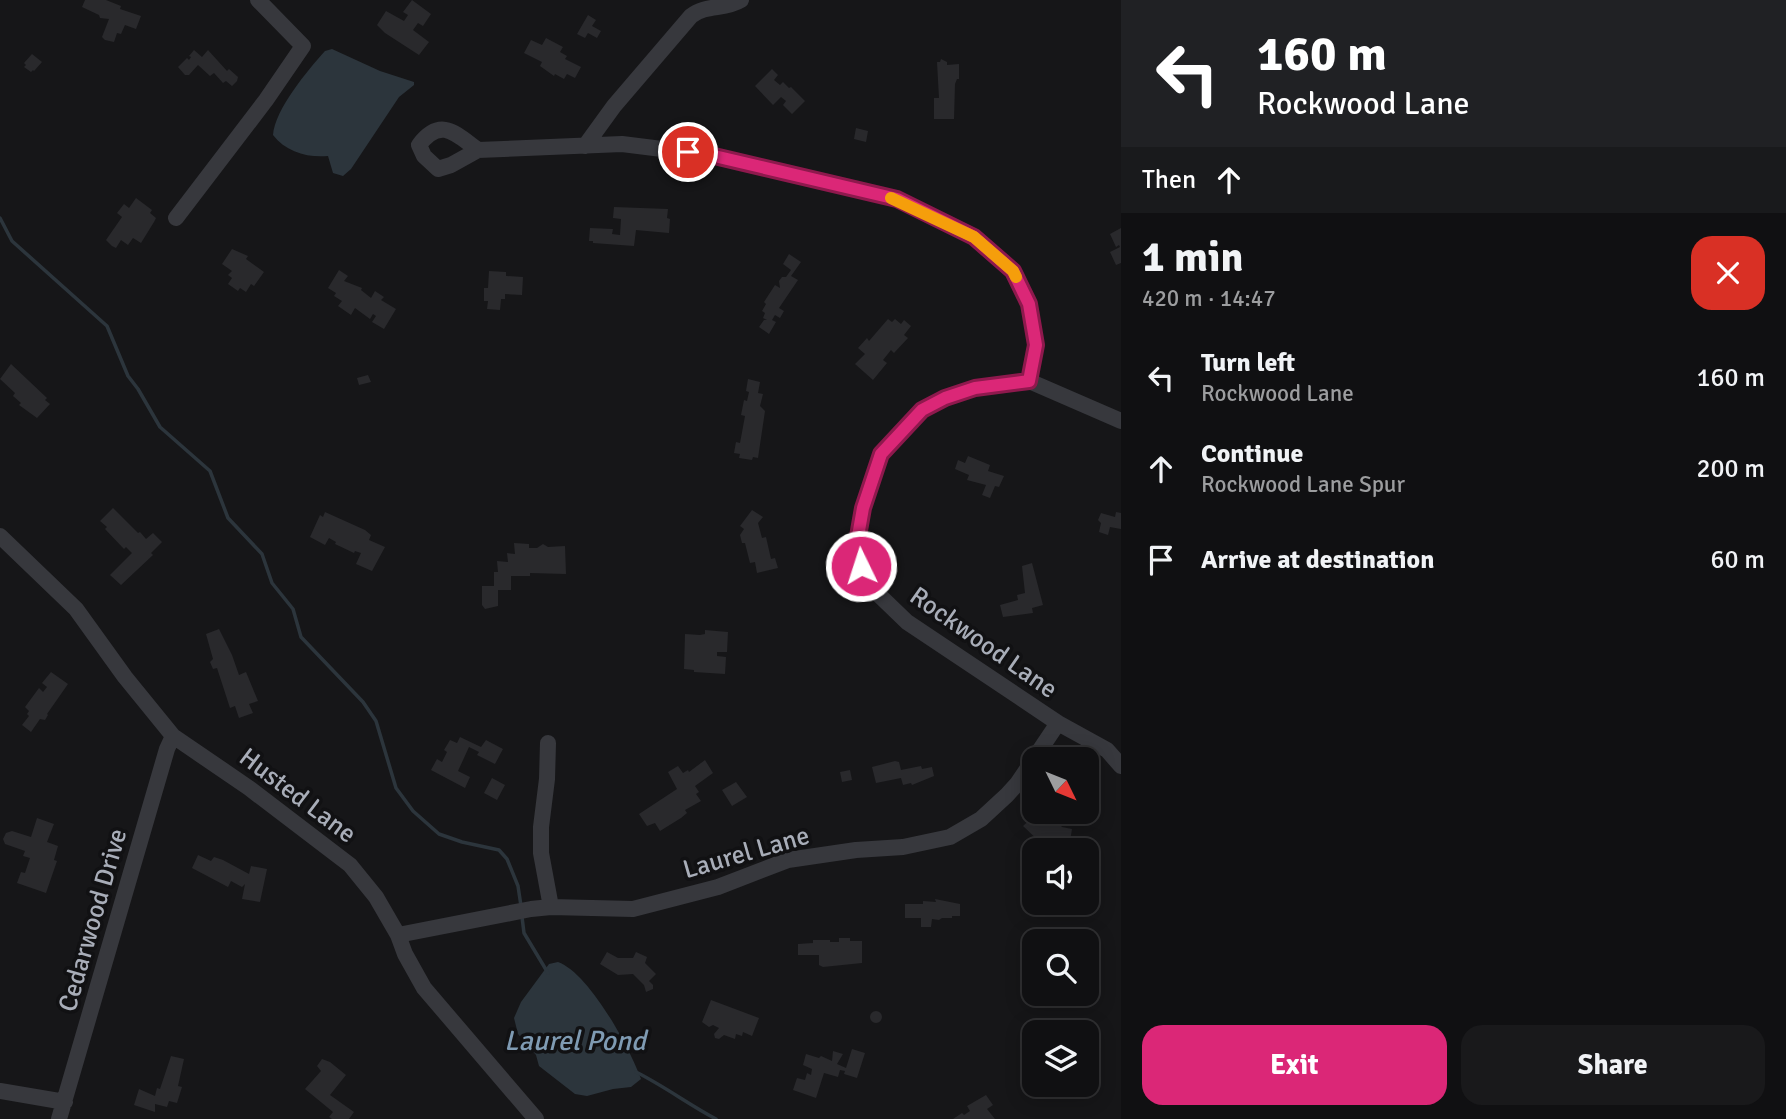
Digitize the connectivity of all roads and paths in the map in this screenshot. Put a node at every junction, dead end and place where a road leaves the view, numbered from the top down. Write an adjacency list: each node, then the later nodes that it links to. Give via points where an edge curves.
1 (258, 0): 5 (street, via 303,46)
2 (741, 0): 3 (street, via 698,10 691,16)
3 (585, 146): 4 (street); 6 (street, via 622,144 710,155 897,199 974,237 1013,271 1029,304 1036,345)
4 (478, 150)
5 (176, 218)
6 (1029, 381): 7 (street); 9 (street, Rockwood Lane, via 975,388 922,410 881,454 857,542 861,566 878,594 907,622)
7 (1121, 421)
8 (0, 537): 10 (street, Husted Lane, via 76,609)
9 (1058, 723): 12 (street, Rockwood Lane, via 1107,750); 13 (street, Laurel Lane, via 1007,795 981,819 950,837 788,860 718,887 632,909)
10 (173, 736): 14 (street, Husted Lane, via 350,865); 16 (street, Cedarwood Drive)
11 (548, 743): 13 (street, via 541,853)
12 (1121, 765)
13 (551, 907): 14 (street, Laurel Lane)
14 (398, 935): 18 (street, Husted Lane, via 424,988)
15 (0, 1091): 16 (street)
16 (65, 1102): 17 (street, Cedarwood Drive)
17 (59, 1119)
18 (536, 1119)

